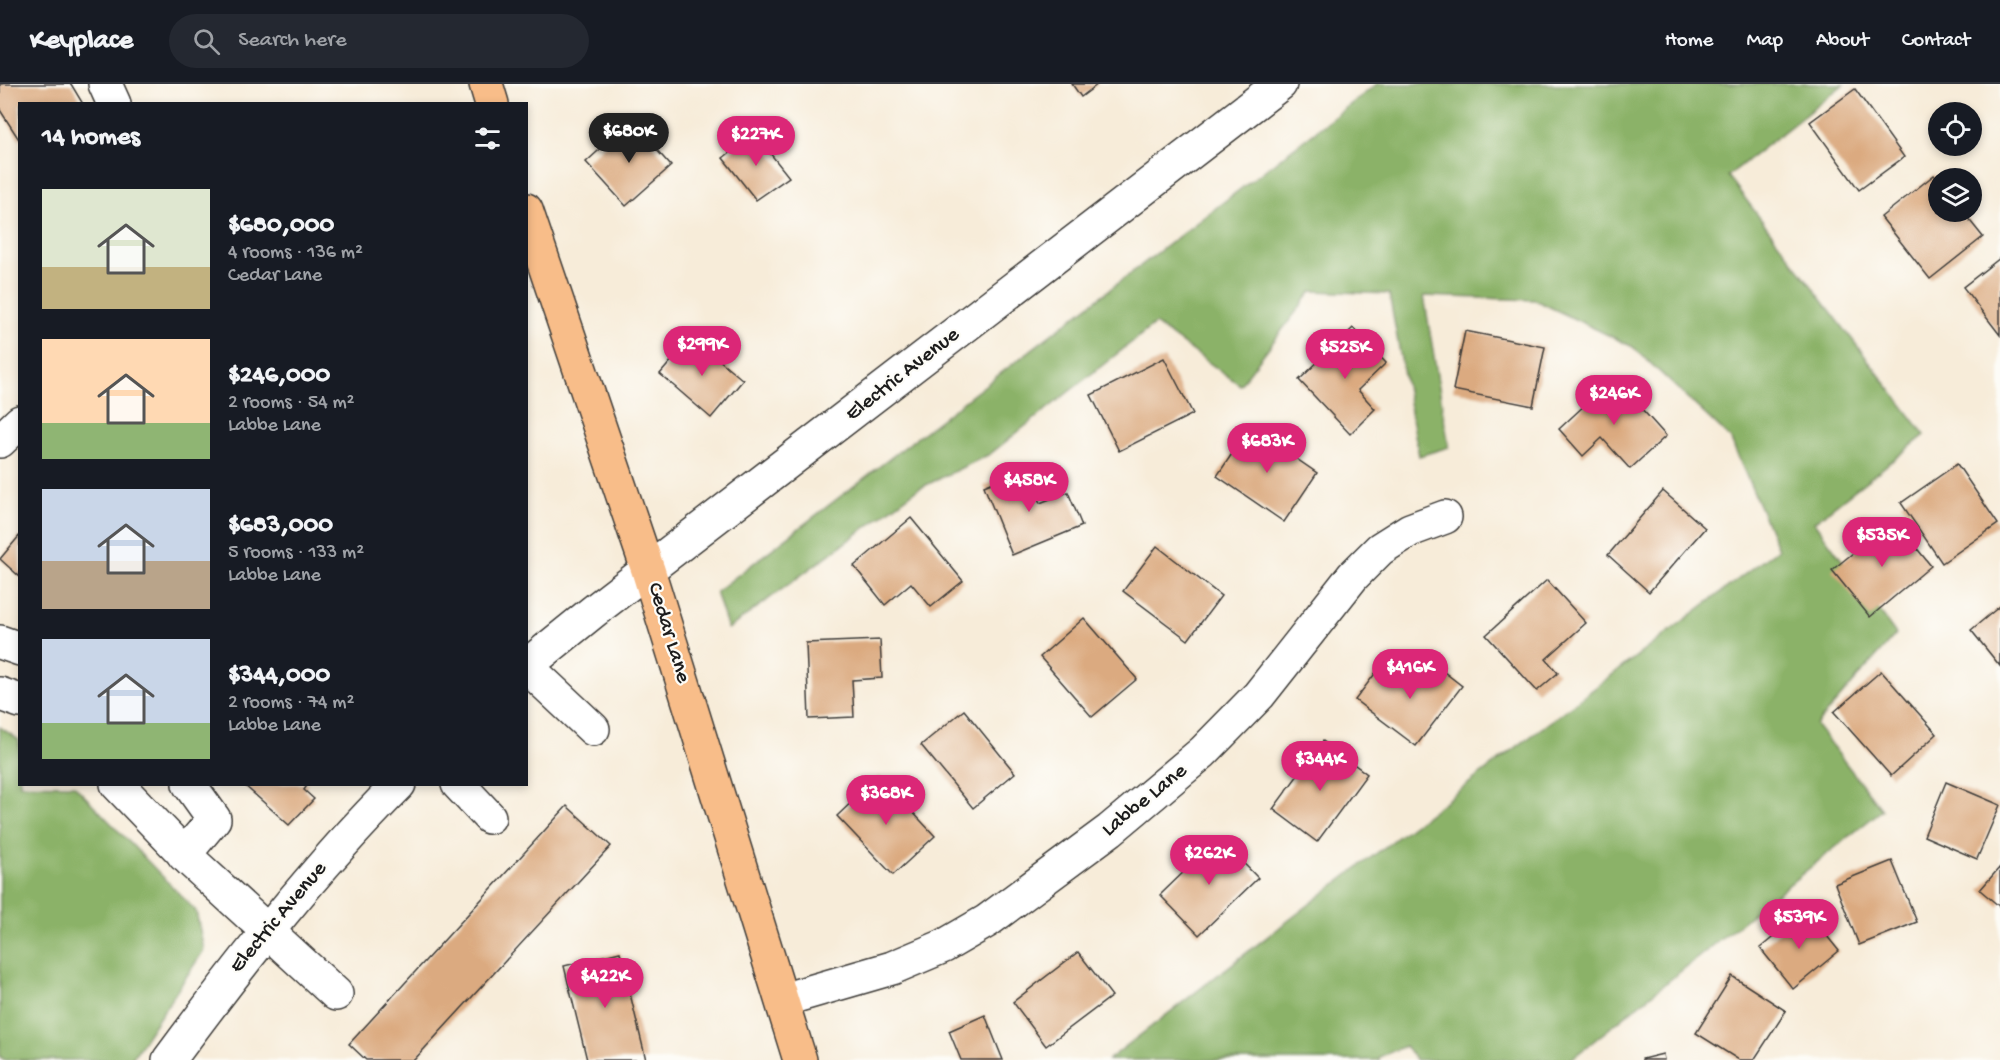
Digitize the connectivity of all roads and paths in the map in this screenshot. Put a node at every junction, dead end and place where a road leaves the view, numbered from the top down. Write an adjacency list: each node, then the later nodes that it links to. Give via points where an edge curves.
1 (105, 84): 4 (street)
2 (486, 84): 5 (main road)
3 (1280, 84): 10 (street, Electric Avenue)
4 (113, 102)
5 (491, 102)
6 (528, 216): 10 (main road, Cedar Lane)
7 (18, 424): 8 (street)
8 (0, 441)
9 (1445, 517): 26 (street, Labbe Lane, via 1410,530 1380,549 1353,576 1258,695 1203,752 1110,830 987,921 944,946 892,968)
10 (648, 570): 13 (street, Electric Avenue); 26 (main road, Cedar Lane)
11 (0, 642): 12 (street)
12 (18, 647)
13 (528, 664)
14 (528, 668): 17 (street)
15 (0, 694): 16 (street)
16 (18, 700)
17 (593, 729)
18 (119, 786): 23 (street)
19 (190, 786): 23 (street, via 214,819)
20 (397, 786): 24 (street, Electric Avenue, via 357,826)
21 (460, 786): 22 (street)
22 (489, 817)
23 (184, 855): 24 (street)
24 (267, 932): 25 (street); 27 (street, Electric Avenue)
25 (336, 994)
26 (782, 1000): 28 (main road, Cedar Lane)
27 (169, 1060)
28 (800, 1060)

